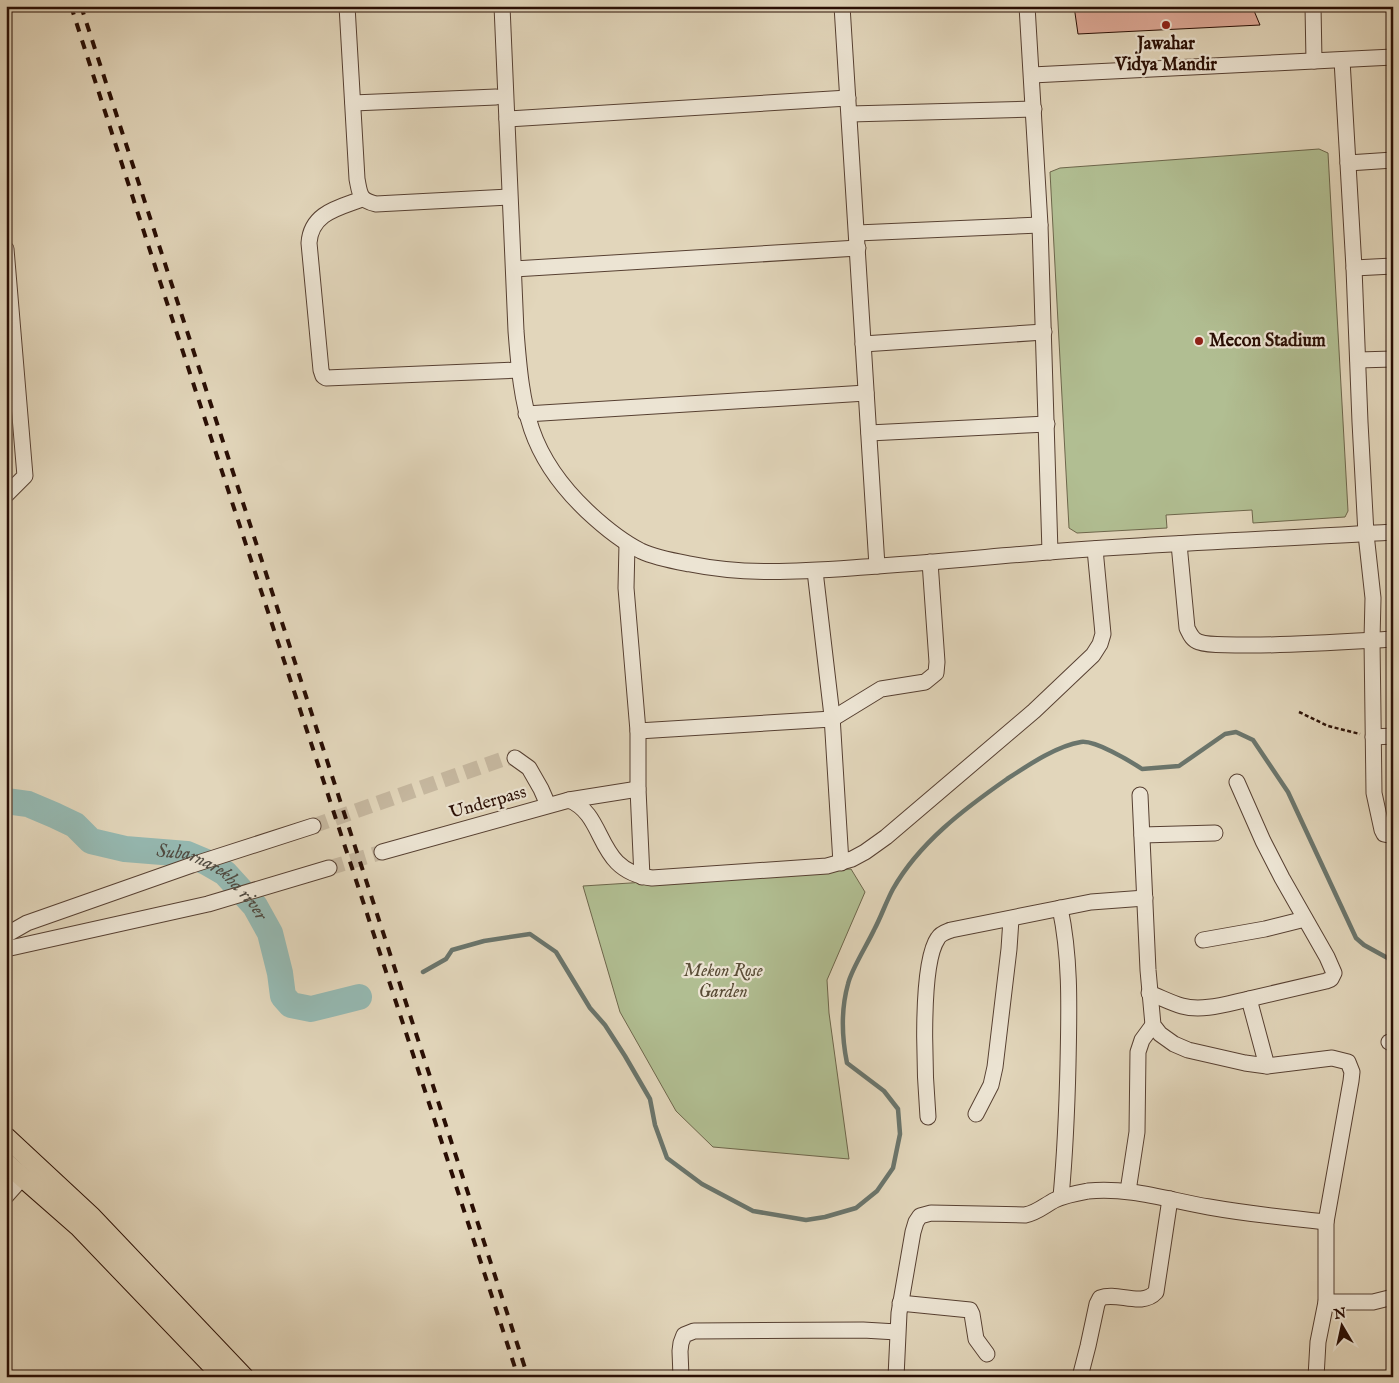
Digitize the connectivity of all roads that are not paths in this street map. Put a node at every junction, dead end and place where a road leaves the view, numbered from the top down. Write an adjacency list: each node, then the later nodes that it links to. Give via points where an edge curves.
1 (347, 6): 12 (street)
2 (502, 6): 15 (street)
3 (842, 6): 11 (street)
4 (1027, 6): 9 (street)
5 (1313, 6): 7 (street)
6 (1393, 57): 8 (street)
7 (1314, 60): 8 (street); 9 (street)
8 (1342, 60): 17 (street)
9 (1032, 75): 13 (street)
10 (496, 97): 12 (street)
11 (848, 98): 14 (street); 15 (street)
12 (353, 103): 19 (street, via 357,179)
13 (1034, 109): 14 (street); 20 (street)
14 (850, 114): 21 (street)
15 (507, 119): 18 (street)
16 (1393, 160): 17 (street)
17 (1348, 163): 24 (street)
18 (509, 197): 19 (street, via 376,204); 25 (street)
19 (362, 198): 30 (street, via 320,217 310,233 323,376)
20 (1040, 225): 21 (street); 26 (street)
21 (857, 240): 25 (street); 27 (street)
22 (6, 249): 35 (street, via 25,476)
23 (1393, 266): 24 (street)
24 (1354, 268): 29 (street)
25 (514, 269): 30 (street)
26 (1044, 332): 27 (street); 33 (street)
27 (863, 344): 31 (street)
28 (1393, 359): 29 (street)
29 (1358, 360): 37 (street)
30 (519, 370): 32 (street)
31 (866, 392): 32 (street); 34 (street)
32 (526, 414): 38 (street, via 541,453 572,497)
33 (1047, 424): 34 (street); 41 (street)
34 (869, 433): 43 (street)
35 (6, 495)
36 (1393, 532): 37 (street)
37 (1366, 534): 39 (street); 46 (street, via 1373,598)
38 (628, 544): 44 (street, via 669,560 735,572); 48 (street, via 626,588)
39 (1180, 544): 40 (street); 46 (street, via 1187,628 1196,641 1248,645)
40 (1096, 549): 41 (street); 62 (street, via 1102,634 1094,655 1034,711 886,837)
41 (1050, 552): 42 (street)
42 (930, 562): 43 (street); 47 (street, via 936,672 925,682 881,689)
43 (877, 566): 44 (street)
44 (815, 571): 47 (street)
45 (1393, 639): 46 (street)
46 (1372, 640): 50 (street)
47 (832, 719): 48 (street); 62 (street)
48 (638, 731): 53 (street)
49 (1393, 736): 50 (street)
50 (1373, 737): 60 (street, via 1374,793 1380,824 1384,834)
51 (515, 758): 56 (street, Underpass, via 529,768)
52 (1237, 782): 68 (street)
53 (638, 789): 55 (street); 64 (street)
54 (1140, 795): 59 (street)
55 (569, 800): 56 (street); 64 (street, via 580,805 621,866)
56 (548, 805): 61 (street, Underpass)
57 (313, 826): 69 (street, via 28,923)
58 (1215, 833): 59 (street)
59 (1142, 834): 65 (street)
60 (1393, 836)
61 (382, 852)
62 (841, 863): 64 (street, via 809,868)
63 (329, 868): 71 (street, via 208,904)
64 (642, 877)
65 (1145, 898): 66 (street, via 1106,900); 72 (street)
66 (1060, 908): 67 (street); 83 (street, via 1067,943 1069,1027)
67 (1011, 919): 76 (street, via 992,1085); 77 (street, via 944,932 936,942 926,993)
68 (1305, 919): 70 (street); 73 (street, via 1334,969 1334,976 1326,982)
69 (6, 935)
70 (1203, 940)
71 (6, 949)
72 (1149, 992): 73 (street, via 1191,1008); 74 (street)
73 (1249, 999): 75 (street)
74 (1153, 1025): 75 (street, via 1174,1044 1188,1050); 81 (street, via 1138,1052 1137,1132)
75 (1267, 1066): 85 (street, via 1332,1058 1348,1062 1350,1066 1351,1081)
76 (976, 1114)
77 (928, 1117)
78 (6, 1138): 92 (main road, via 92,1217)
79 (6, 1164): 80 (main road)
80 (22, 1178): 82 (street); 91 (main road, via 78,1226)
81 (1128, 1191): 83 (street, via 1087,1192); 84 (street)
82 (6, 1196)
83 (1061, 1197): 88 (street, via 1025,1215 931,1213 920,1216 913,1232)
84 (1170, 1199): 85 (street); 95 (street, via 1156,1292 1144,1299 1100,1298)
85 (1326, 1222): 87 (street)
86 (1393, 1298): 87 (street, via 1373,1302)
87 (1326, 1302): 96 (street, via 1318,1342)
88 (900, 1303): 89 (street); 90 (street, via 970,1310 976,1339)
89 (897, 1332): 93 (street, via 694,1331 684,1335 681,1343); 94 (street)
90 (987, 1354)
91 (223, 1377)
92 (244, 1377)
93 (681, 1377)
94 (896, 1377)
95 (1080, 1377)
96 (1316, 1377)

